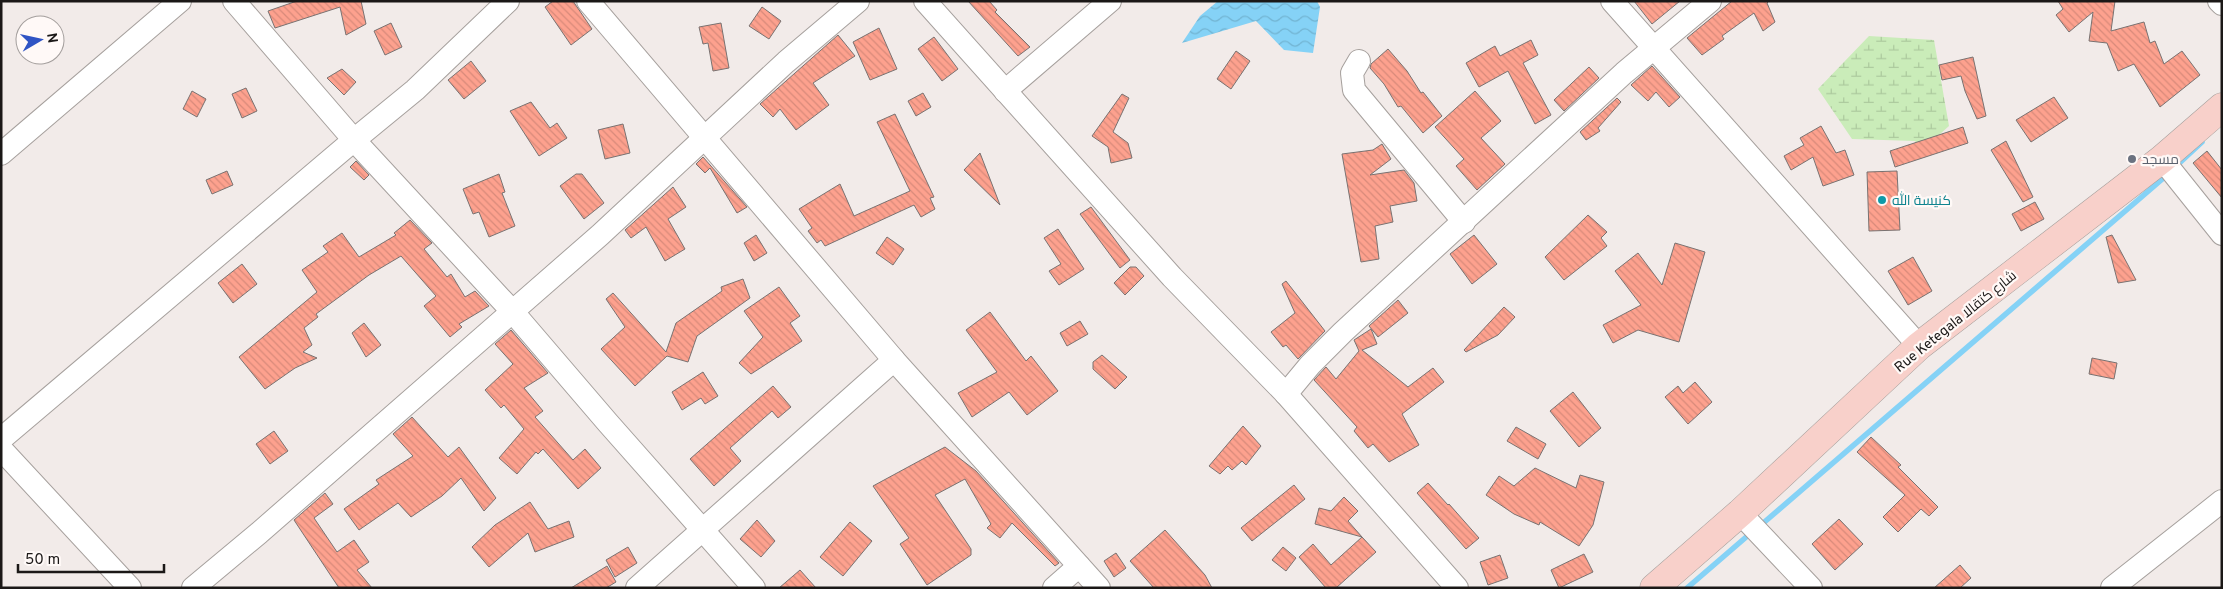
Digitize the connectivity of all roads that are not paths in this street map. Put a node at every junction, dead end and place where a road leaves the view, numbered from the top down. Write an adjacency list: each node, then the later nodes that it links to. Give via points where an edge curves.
1 (180, 1): 18 (street)
2 (234, 1): 17 (street)
3 (508, 1): 17 (street, via 415,90)
4 (588, 1): 16 (street)
5 (858, 1): 16 (street, via 786,62)
6 (925, 1): 14 (street)
7 (1110, 1): 14 (street)
8 (1612, 1): 12 (street)
9 (1710, 1): 12 (street)
10 (2219, 1): 11 (street)
11 (2222, 4)
12 (1653, 48): 20 (street); 23 (street)
13 (1359, 62): 20 (street, via 1352,73 1354,90)
14 (1005, 91): 25 (street, via 1172,277)
15 (2222, 107): 19 (street, Rue Ketegala شارع كتقالا)
16 (705, 138): 22 (street); 24 (street)
17 (354, 140): 22 (street); 26 (street)
18 (1, 154)
19 (2162, 159): 21 (street); 23 (street, Rue Ketegala شارع كتقالا)
20 (1464, 222): 25 (street, via 1328,346)
21 (2222, 234)
22 (512, 311): 30 (street); 33 (street)
23 (1919, 346): 29 (street, Rue Ketegala شارع كتقالا)
24 (894, 360): 30 (street); 31 (street)
25 (1286, 394): 38 (street)
26 (1, 439)
27 (1, 449): 32 (street)
28 (2222, 501): 41 (street)
29 (1740, 513): 39 (street, Rue Ketegala شارع كتقالا); 40 (street)
30 (702, 528): 34 (street); 35 (street)
31 (1079, 566): 36 (street); 37 (street)
32 (130, 588)
33 (193, 588)
34 (637, 588)
35 (754, 588)
36 (1054, 588)
37 (1099, 588)
38 (1456, 588)
39 (1654, 588)
40 (1811, 588)
41 (2112, 588)

